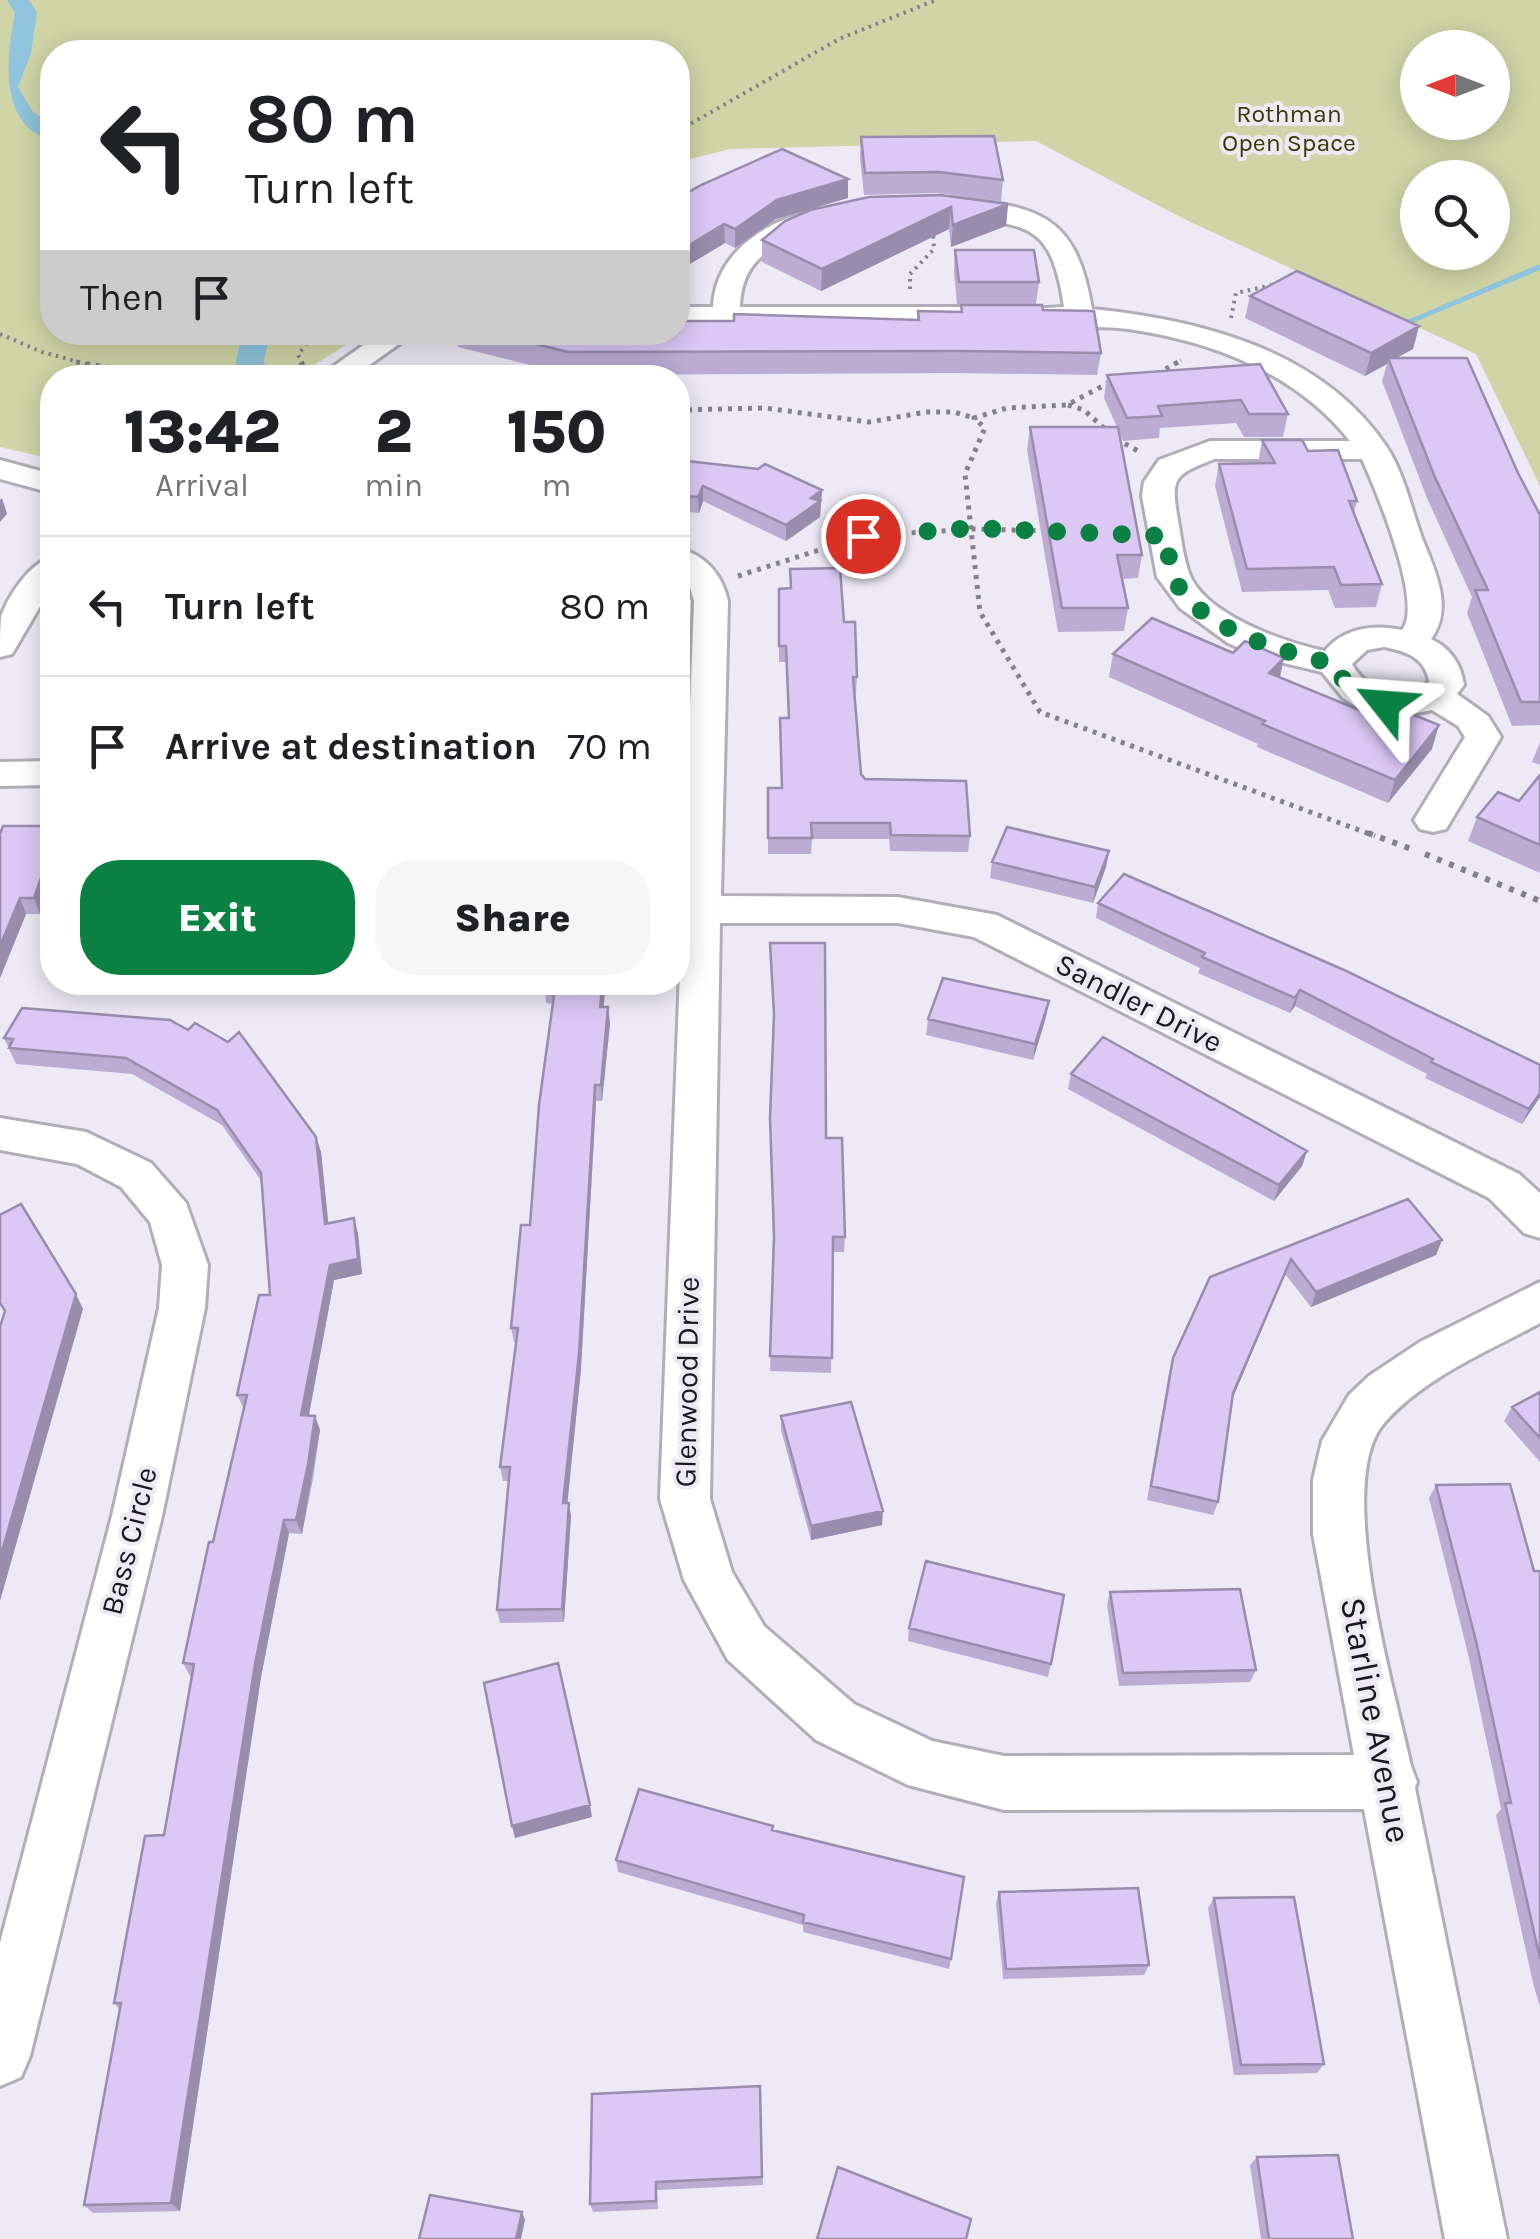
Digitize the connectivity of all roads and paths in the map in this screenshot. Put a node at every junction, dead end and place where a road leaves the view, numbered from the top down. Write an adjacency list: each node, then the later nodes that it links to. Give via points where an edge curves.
1 (936, 0): 2 (path, via 839,39)
2 (690, 124)
3 (931, 205): 5 (street, via 1010,216 1044,230 1067,256); 7 (path, via 934,249 910,274)
4 (839, 209): 8 (street, via 748,256 731,275)
5 (1079, 314): 7 (street); 16 (street, via 1158,324 1272,364 1331,400)
6 (690, 315): 8 (street)
7 (912, 315): 8 (street)
8 (726, 316)
9 (0, 334): 11 (path)
10 (382, 345): 12 (street)
11 (78, 365)
12 (351, 365)
13 (1067, 405): 17 (path)
14 (690, 410): 15 (path, via 765,408 869,422 926,412)
15 (974, 418)
16 (1373, 450): 17 (street, via 1210,450); 23 (street, via 1422,581 1424,623)
17 (1170, 466): 25 (street, via 1158,496 1173,577 1192,601 1258,643)
18 (0, 468): 19 (street)
19 (40, 480)
20 (1050, 532): 21 (path, via 972,528 863,536)
21 (693, 572): 30 (street, Glenwood Drive, via 712,601)
22 (40, 581): 24 (street)
23 (1411, 642): 25 (street, via 1359,639 1342,649); 26 (street, via 1447,669 1447,685)
24 (0, 647)
25 (1335, 664): 26 (street, via 1341,680 1359,695 1385,704)
26 (1436, 697): 29 (street, via 1472,719 1483,737)
27 (40, 773): 28 (street)
28 (0, 774)
29 (1433, 820)
30 (700, 909): 32 (street, Sandler Drive, via 898,910 983,925 1504,1186); 34 (street, Glenwood Drive, via 685,1498 709,1580 746,1643 834,1722 927,1766 1004,1782)
31 (0, 1134): 35 (street, Bass Circle, via 86,1149 136,1175 170,1215 185,1265 182,1308 137,1516)
32 (1540, 1220)
33 (1540, 1302): 34 (street, Starline Avenue, via 1389,1384 1352,1428 1336,1485 1338,1534)
34 (1390, 1782): 36 (street, Starline Avenue)
35 (0, 2056)
36 (1476, 2239)

